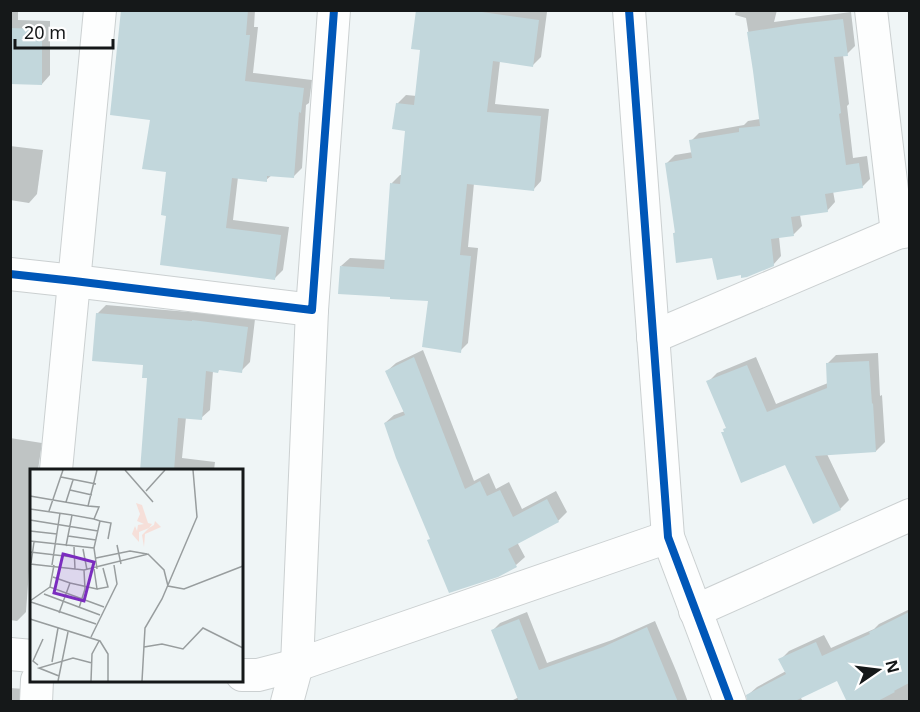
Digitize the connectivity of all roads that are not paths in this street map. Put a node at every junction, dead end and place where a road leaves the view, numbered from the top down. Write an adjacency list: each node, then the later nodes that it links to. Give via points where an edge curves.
1 (100, 10): 7 (street)
2 (334, 10): 8 (street)
3 (629, 10): 9 (street)
4 (871, 10): 5 (street)
5 (903, 232): 9 (street)
6 (10, 274): 7 (street)
7 (74, 281): 8 (street); 10 (street)
8 (312, 310): 16 (street)
9 (653, 337): 12 (street)
10 (56, 469)
11 (909, 515): 13 (street)
12 (668, 537): 13 (street); 16 (street)
13 (695, 611): 21 (street)
14 (10, 654): 15 (street)
15 (30, 656)
16 (297, 665): 17 (street); 20 (street)
17 (243, 675)
18 (37, 682): 19 (street)
19 (36, 702)
20 (287, 702)
21 (730, 702)

